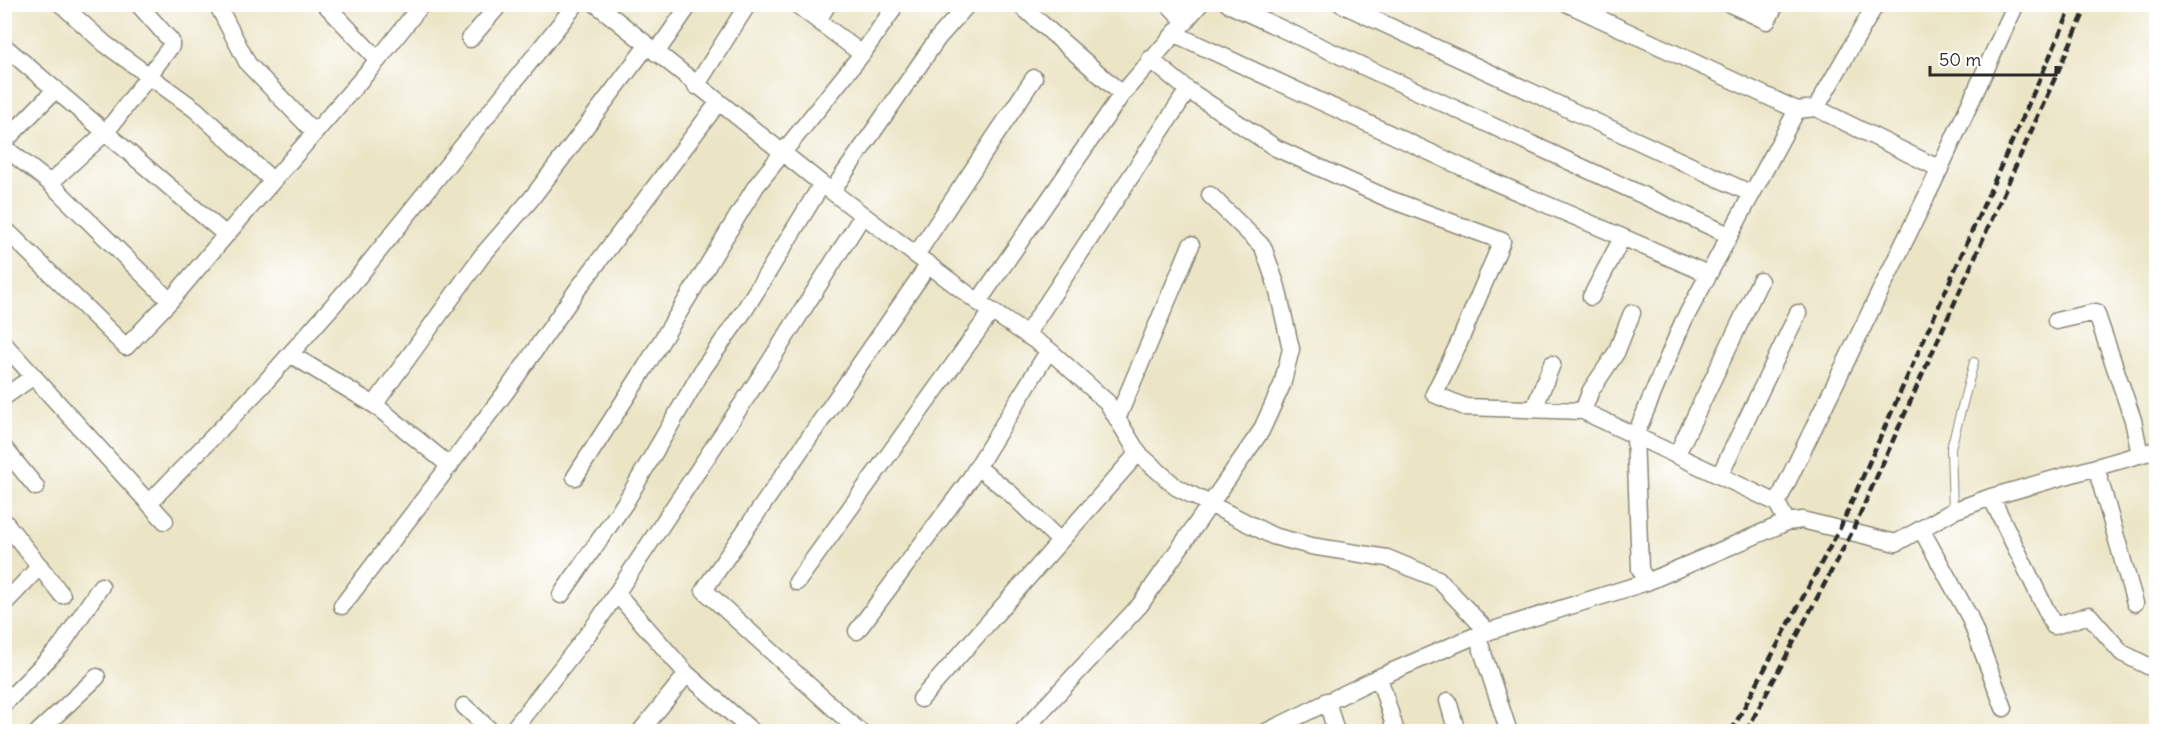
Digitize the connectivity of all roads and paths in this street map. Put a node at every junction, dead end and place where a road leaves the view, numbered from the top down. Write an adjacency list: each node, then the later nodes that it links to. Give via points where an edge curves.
1 (61, 4): 34 (street, via 105,44)
2 (138, 4): 34 (street, via 171,41 167,54)
3 (217, 4): 44 (street, via 248,64)
4 (325, 4): 33 (street)
5 (422, 4): 33 (street)
6 (500, 4): 28 (street)
7 (576, 4): 72 (street, via 358,277)
8 (596, 4): 30 (street)
9 (690, 4): 30 (street)
10 (748, 4): 36 (street)
11 (796, 4): 26 (street)
12 (828, 4): 26 (street)
13 (968, 4): 51 (street, via 938,38)
14 (1019, 4): 39 (street)
15 (1168, 4): 27 (street)
16 (1200, 4): 27 (street)
17 (1228, 4): 57 (street)
18 (1341, 4): 52 (street)
19 (1568, 4): 25 (street)
20 (1730, 4): 21 (street, via 1767,21)
21 (1776, 4)
22 (1876, 4): 41 (street)
23 (2016, 4): 48 (street)
24 (892, 11): 31 (street)
25 (1598, 11): 42 (street)
26 (818, 20): 31 (street)
27 (1181, 28): 32 (street); 58 (street, via 1492,182)
28 (470, 39)
29 (4, 46): 37 (street)
30 (651, 49): 36 (street); 77 (street, via 482,257)
31 (862, 54): 47 (street)
32 (1150, 59): 38 (street); 39 (street)
33 (378, 60): 44 (street)
34 (149, 76): 43 (street); 49 (street, via 196,110)
35 (1034, 78): 60 (street)
36 (696, 86): 40 (street)
37 (56, 89): 43 (street); 45 (street)
38 (1188, 90): 69 (street); 78 (street, via 1276,148 1389,199 1502,241 1434,394 1465,407)
39 (1122, 94): 65 (street)
40 (718, 103): 47 (street); 87 (street)
41 (1816, 108): 42 (street); 48 (street)
42 (1797, 110): 52 (street)
43 (107, 131): 50 (street); 56 (street)
44 (315, 133): 49 (street)
45 (4, 142)
46 (4, 147): 50 (street)
47 (783, 154): 51 (street); 91 (street, via 756,186)
48 (1940, 169): 96 (street)
49 (273, 181): 56 (street)
50 (50, 183): 64 (street)
51 (827, 187): 54 (street); 109 (street, via 703,369 626,503)
52 (1752, 194): 57 (street)
53 (1210, 195): 95 (street, via 1263,247 1277,286 1291,349 1282,385 1260,431)
54 (863, 215): 60 (street); 107 (street)
55 (4, 228): 64 (street, via 126,347)
56 (226, 235): 64 (street)
57 (1729, 235): 61 (street)
58 (1622, 238): 61 (street); 63 (street)
59 (1191, 245): 80 (street)
60 (922, 259): 65 (street); 130 (street, via 704,590)
61 (1708, 274): 81 (street, via 1683,322)
62 (1760, 280): 85 (street)
63 (1591, 297)
64 (170, 301)
65 (985, 306): 69 (street); 104 (street)
66 (1632, 313): 79 (street, via 1616,353 1591,390)
67 (1798, 313): 90 (street)
68 (2056, 321): 86 (street, via 2096,312 2133,420)
69 (1026, 335): 71 (street)
70 (4, 344): 75 (street)
71 (1049, 350): 80 (street, via 1107,402); 88 (street)
72 (290, 354): 77 (street); 94 (street)
73 (1974, 362): 97 (lane, via 1951,448)
74 (1552, 364): 78 (street)
75 (34, 376): 76 (street); 94 (street)
76 (4, 397)
77 (376, 406): 87 (street)
78 (1534, 409): 79 (street)
79 (1583, 411): 81 (street)
80 (1117, 419): 84 (street)
81 (1635, 436): 85 (street); 105 (street, via 1640,569)
82 (4, 448): 92 (street)
83 (2157, 450): 86 (street)
84 (1138, 453): 95 (street, via 1176,487); 102 (street)
85 (1677, 454): 90 (street)
86 (2140, 455): 89 (street)
87 (450, 466): 112 (street)
88 (977, 467): 102 (street); 113 (street)
89 (2096, 467): 93 (street); 110 (street)
90 (1720, 475): 96 (street)
91 (574, 477)
92 (36, 487)
93 (1991, 497): 97 (street); 115 (street, via 2054,626 2089,615 2122,653)
94 (149, 503): 99 (street)
95 (1211, 503): 114 (street, via 1273,536 1387,558 1438,579); 131 (street, via 1140,605)
96 (1777, 503): 100 (street)
97 (1953, 511): 101 (street)
98 (4, 520): 103 (street)
99 (165, 521)
100 (1787, 522): 101 (street, via 1802,520 1896,543); 105 (street)
101 (1921, 529): 124 (street, via 1970,616)
102 (1060, 541): 119 (street)
103 (40, 566): 108 (street); 111 (street)
104 (797, 582)
105 (1647, 582): 114 (street)
106 (101, 586): 122 (street, via 61,646)
107 (617, 594): 116 (street); 127 (street)
108 (62, 595)
109 (561, 595)
110 (2135, 603)
111 (4, 604)
112 (342, 606)
113 (857, 632)
114 (1483, 634): 118 (street); 136 (street)
115 (2157, 670)
116 (687, 674): 128 (street); 129 (street)
117 (97, 677): 125 (street)
118 (1379, 677): 120 (street); 134 (street)
119 (921, 699)
120 (1327, 701): 132 (street); 133 (street)
121 (1448, 702): 135 (street)
122 (4, 704)
123 (464, 706): 126 (street)
124 (2004, 708)
125 (38, 732)
126 (492, 732)
127 (511, 732)
128 (640, 732)
129 (753, 732)
130 (860, 732)
131 (1022, 732)
132 (1266, 732)
133 (1336, 732)
134 (1396, 732)
135 (1458, 732)
136 (1509, 732)

